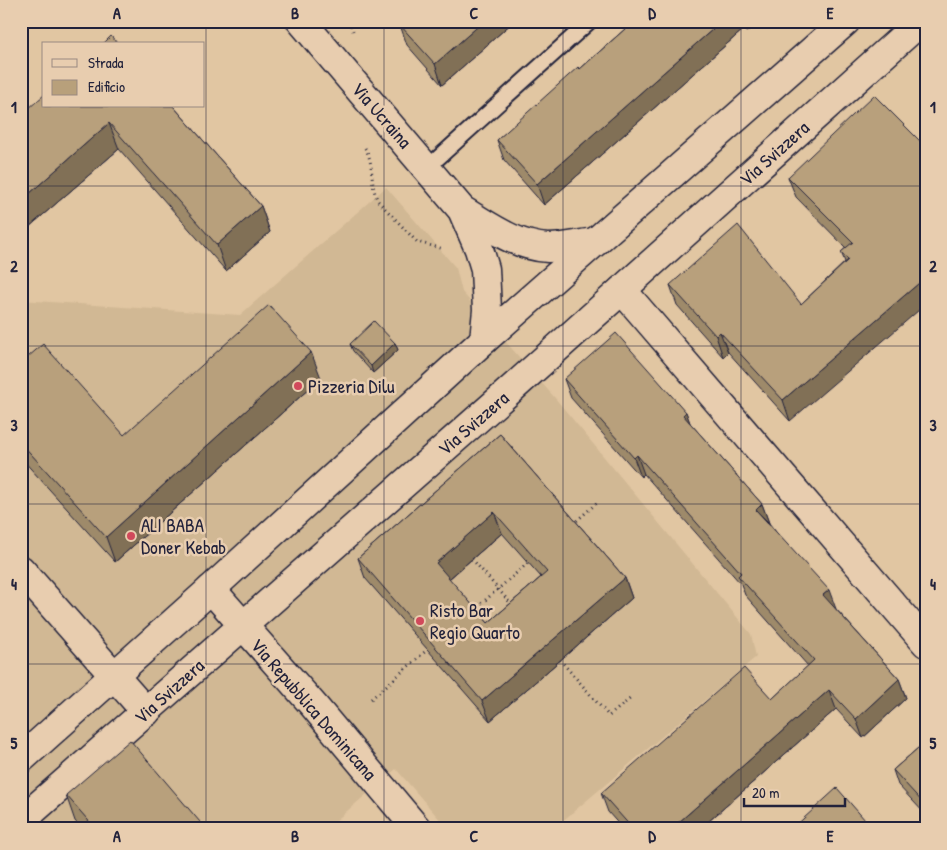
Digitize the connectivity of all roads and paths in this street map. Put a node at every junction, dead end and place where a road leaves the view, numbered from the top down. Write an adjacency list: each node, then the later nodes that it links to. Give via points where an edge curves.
1 (590, 21): 6 (lane)
2 (846, 21): 8 (main road)
3 (303, 22): 6 (main road, Via Ucraina)
4 (918, 27): 10 (main road, Via Svizzera)
5 (365, 147): 9 (path, via 372,165 374,193 378,201 417,242 443,248)
6 (427, 168): 7 (main road, Via Ucraina)
7 (462, 210): 8 (main road, Via Ucraina, via 508,237 528,244 548,248); 11 (main road, Via Ucraina, via 480,249 485,269)
8 (595, 242): 11 (main road)
9 (450, 254)
10 (622, 290): 21 (main road, Via Svizzera); 22 (main road)
11 (484, 340): 17 (main road)
12 (599, 501): 13 (path)
13 (570, 526)
14 (472, 559): 18 (path)
15 (528, 563): 18 (path)
16 (21, 570): 25 (main road)
17 (211, 589): 21 (main road, Via Repubblica Dominicana); 25 (main road)
18 (498, 589): 19 (path); 20 (path)
19 (518, 611)
20 (469, 614)
21 (242, 626): 28 (main road, Via Svizzera); 31 (main road, Via Repubblica Dominicana)
22 (926, 643)
23 (427, 650): 27 (path)
24 (560, 660): 26 (path, via 609,716)
25 (114, 675): 28 (main road); 29 (main road)
26 (631, 698)
27 (371, 699)
28 (146, 712): 30 (main road, Via Svizzera)
29 (21, 759)
30 (22, 820)
31 (417, 829)

